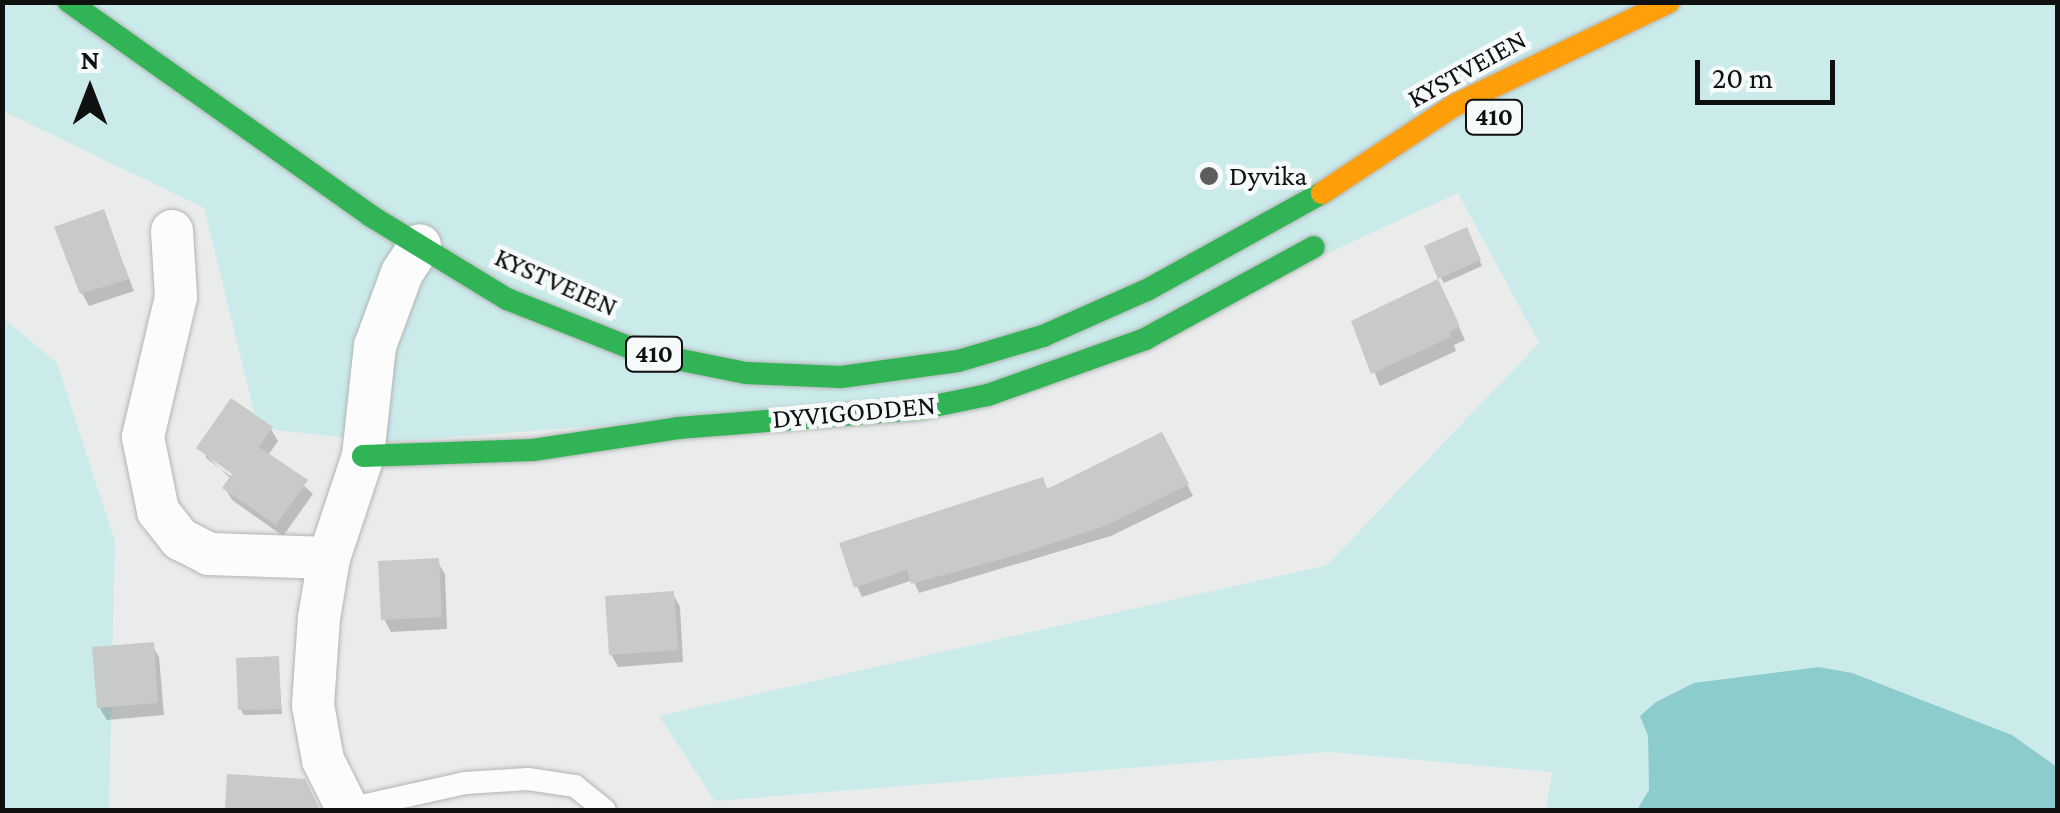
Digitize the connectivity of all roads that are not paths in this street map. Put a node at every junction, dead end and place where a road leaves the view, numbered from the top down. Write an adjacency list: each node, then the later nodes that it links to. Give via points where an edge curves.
1 (69, 2): 7 (main road, KYSTVEIEN / 410)
2 (1669, 2): 3 (main road, KYSTVEIEN / 410); 5 (main road, KYSTVEIEN / 410, via 1455,105)
3 (1513, 106)
4 (1439, 146): 5 (main road, KYSTVEIEN / 410)
5 (1304, 206): 7 (main road, KYSTVEIEN / 410, via 1148,290 1043,336 958,361 841,377 746,373 641,352 507,299)
6 (172, 230): 10 (street, via 176,298 144,436 158,511 180,539 209,554)
7 (420, 246): 9 (street, via 402,273 375,346)
8 (1314, 247): 9 (main road, DYVIGODDEN, via 1146,339 988,395 919,409 678,428 533,450)
9 (362, 456): 10 (street)
10 (329, 558): 11 (street, via 313,705 324,760)
11 (348, 810): 12 (lane, via 465,783 528,779 575,786)
12 (605, 810)

